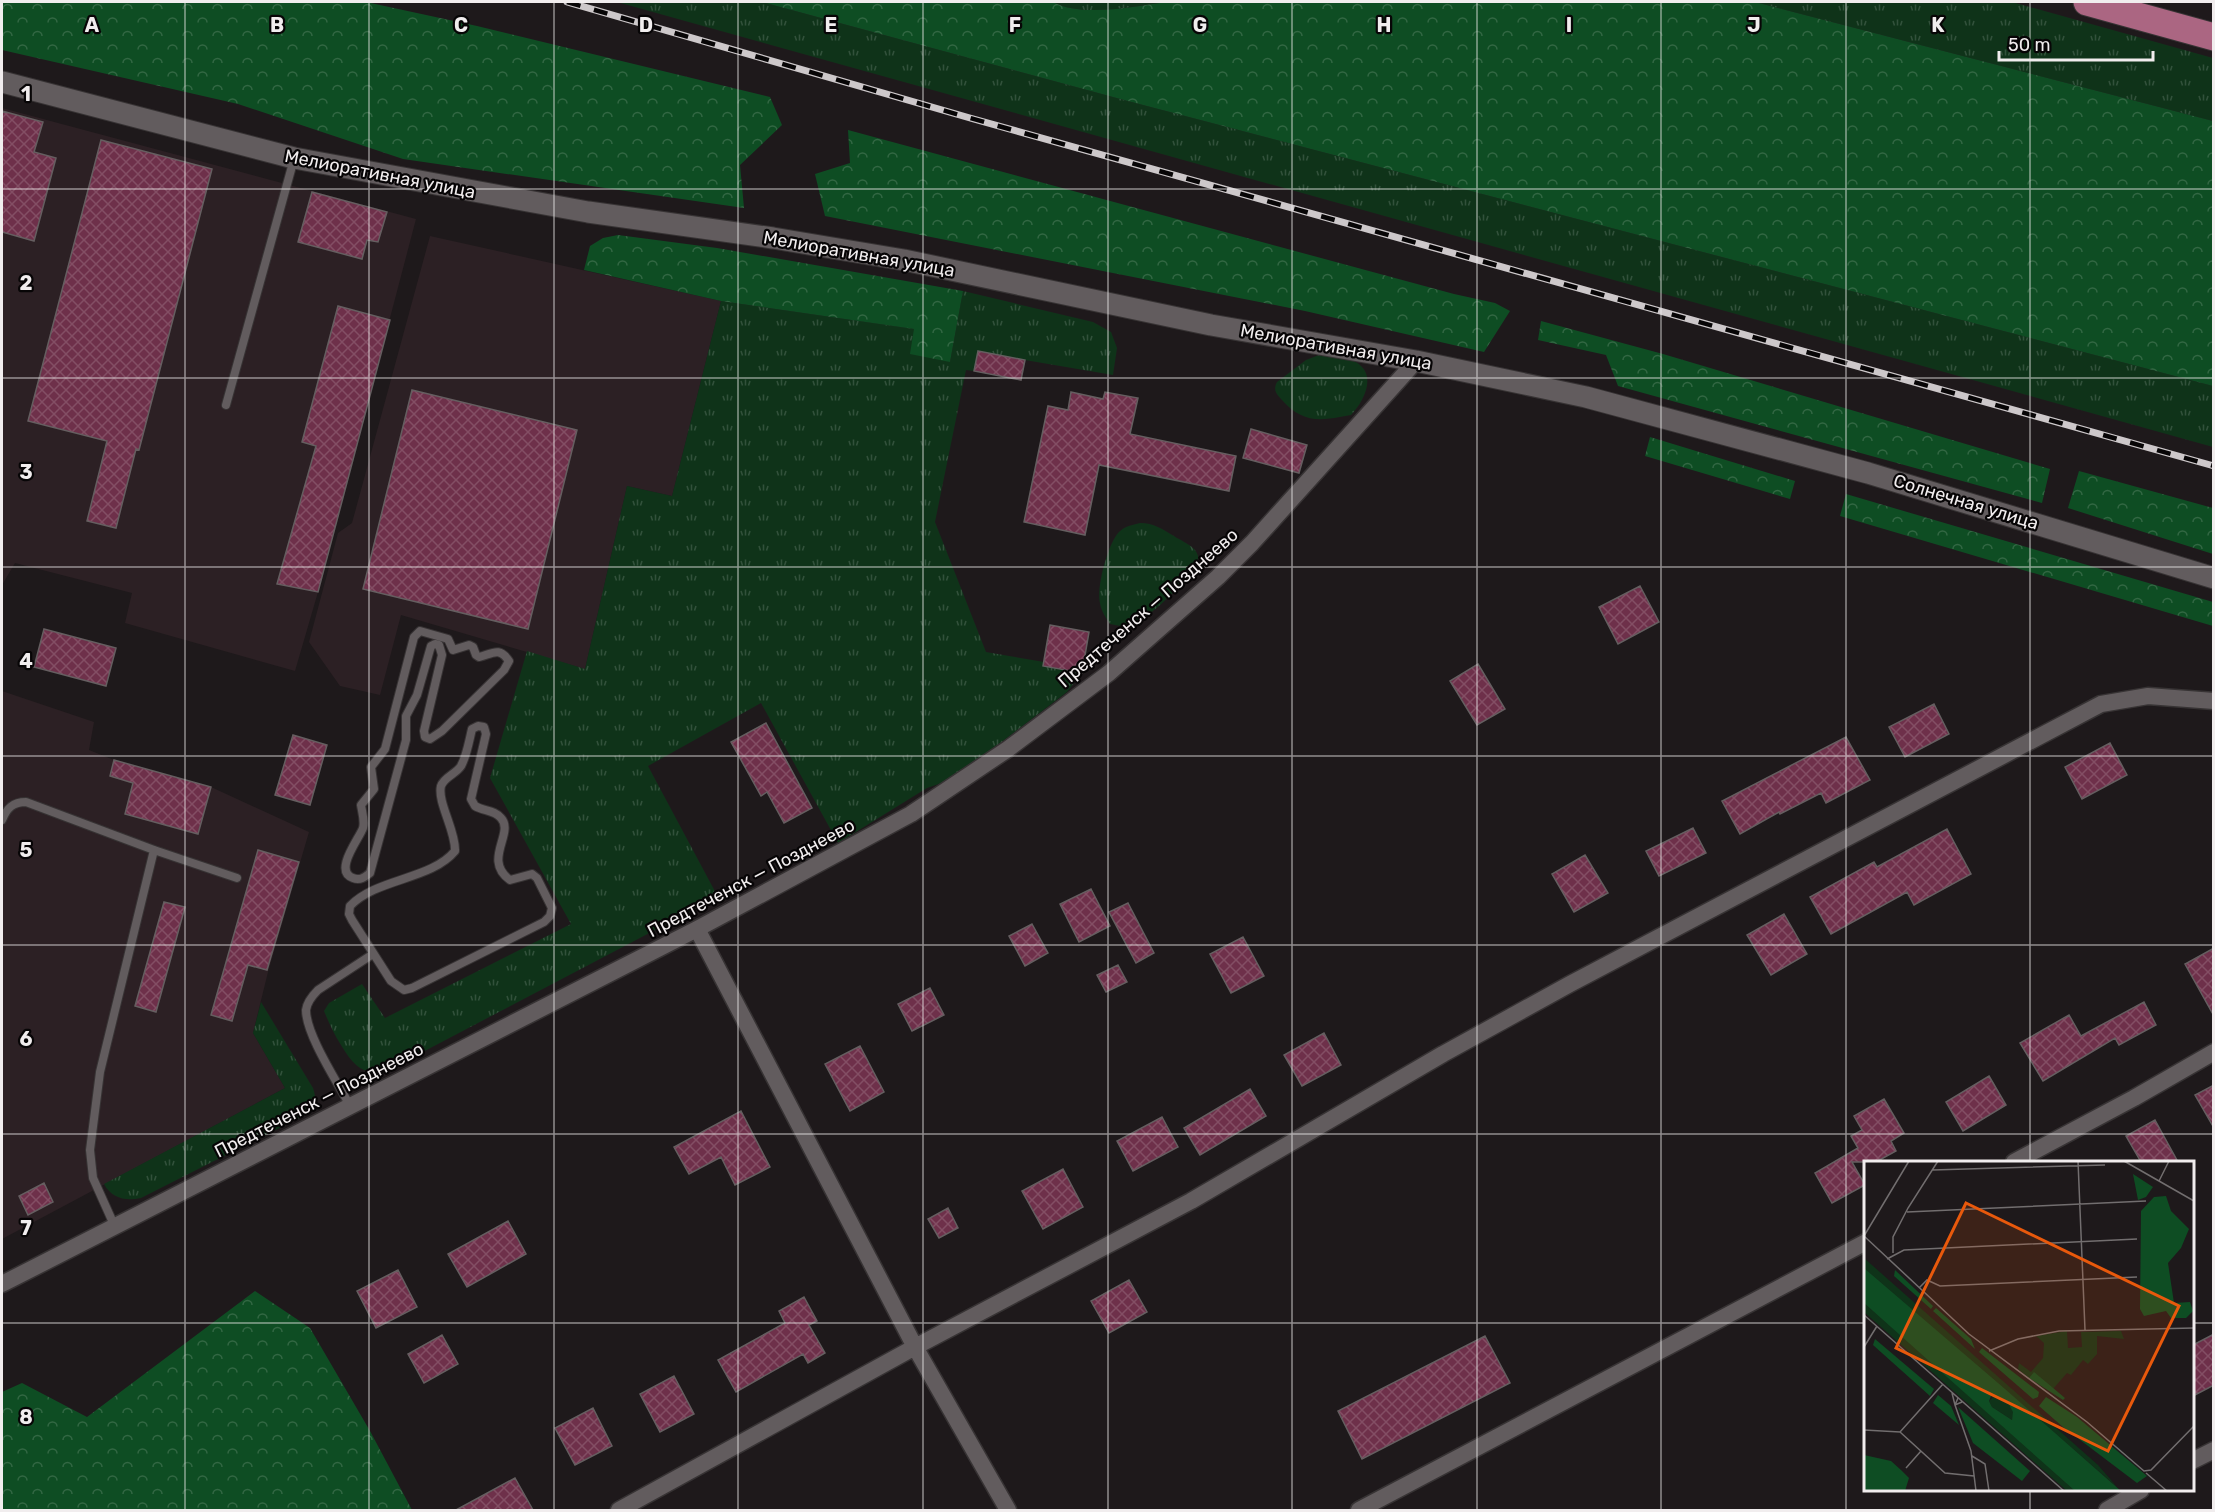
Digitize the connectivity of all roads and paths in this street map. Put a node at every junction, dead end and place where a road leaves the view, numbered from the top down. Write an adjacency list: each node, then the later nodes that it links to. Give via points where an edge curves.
1 (2087, 2): 2 (main road)
2 (2214, 37)
3 (2, 82): 4 (street, Мелиоративная улица)
4 (294, 159): 5 (street, Мелиоративная улица, via 588,212 904,260 1211,325); 6 (lane)
5 (1416, 361): 7 (street, Мелиоративная улица, via 1586,397); 14 (street, Предтеченск — Позднеево, via 1218,578 1109,673 1008,749 901,820)
6 (226, 405)
7 (1717, 431): 8 (street, Солнечная улица)
8 (2214, 578)
9 (501, 653): 9 (lane, via 491,651 479,657 469,645 453,650 443,637 420,631 414,637 384,749 371,767 374,789 361,805 363,826 346,861 349,876 363,879 370,873 406,740 406,716 417,695 431,646 439,645 442,655 424,725 425,737 430,739 504,670 509,661)
10 (2214, 701): 22 (street, via 2148,696 2101,704 1570,984 1191,1201)
11 (2, 820): 12 (lane, via 9,807 26,802)
12 (154, 850): 13 (lane); 19 (lane, via 100,1072 90,1150 93,1178)
13 (237, 878)
14 (697, 929): 17 (street, Предтеченск — Позднеево); 22 (street)
15 (373, 954): 15 (lane, via 349,914 350,906 367,893 439,864 455,851 456,841 441,786 460,768 472,729 484,727 486,734 471,799 475,806 501,816 505,823 498,865 505,877 515,880 532,874 537,878 552,908 550,916 404,990 391,981); 17 (lane, via 318,990 306,1010 310,1032)
16 (2214, 1052): 18 (street)
17 (350, 1106): 19 (street, Предтеченск — Позднеево)
18 (2016, 1161)
19 (115, 1227): 21 (street, Предтеченск — Позднеево)
20 (1864, 1243): 28 (street)
21 (2, 1284)
22 (915, 1347): 26 (street); 27 (street)
23 (2214, 1450): 24 (street)
24 (2194, 1460)
25 (2139, 1491): 29 (street)
26 (619, 1510)
27 (1008, 1510)
28 (1359, 1510)
29 (2107, 1510)

